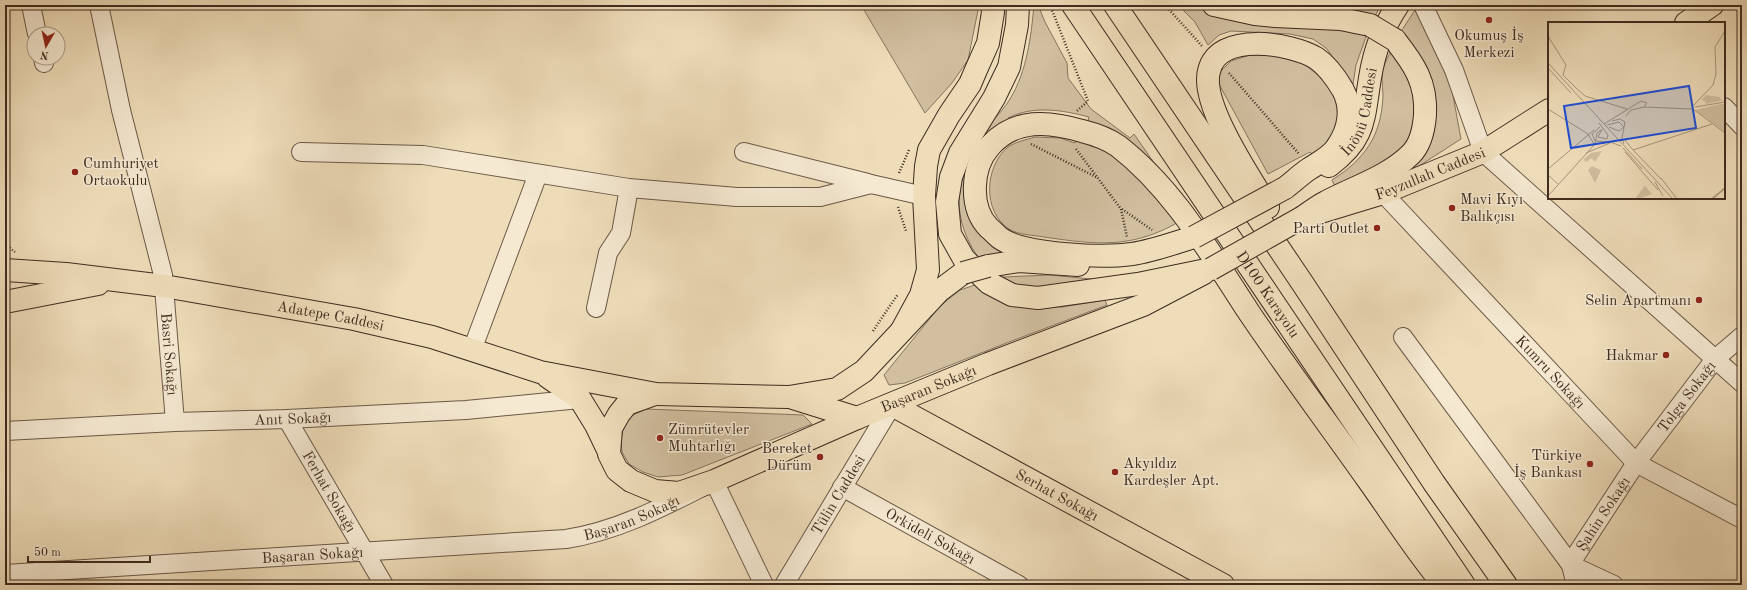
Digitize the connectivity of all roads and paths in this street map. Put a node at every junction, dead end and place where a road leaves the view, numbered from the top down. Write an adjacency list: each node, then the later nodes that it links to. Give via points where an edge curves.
1 (31, 5): 15 (street)
2 (100, 5): 47 (street, Basri Sokağı, via 121,110 161,264)
3 (992, 5): 24 (main road, via 988,43 970,84 949,115)
4 (1011, 5): 24 (main road, via 1007,40 1001,62 983,91)
5 (1018, 5): 43 (main road, via 1009,66 994,98 960,153 951,177 947,202 950,234 964,259 989,283 1012,294 1038,298 1138,284)
6 (1050, 5): 20 (path, via 1088,101)
7 (1072, 5): 82 (main road, D100 Karayolu)
8 (1116, 5): 46 (main road)
9 (1165, 5): 16 (path)
10 (1214, 5): 38 (main road, bridge, via 1254,14 1341,19 1370,25 1395,40 1413,62 1425,98 1425,116 1423,132 1412,154 1394,168 1324,202)
11 (1398, 5): 33 (main road, İnönü Caddesi, via 1387,21 1375,53 1366,112 1354,142 1341,157 1325,169)
12 (1423, 5): 27 (street, via 1454,70)
13 (1712, 5): 14 (main road)
14 (1687, 22)
15 (35, 26)
16 (1202, 46)
17 (1226, 68): 28 (path)
18 (1725, 108): 21 (street)
19 (1548, 111): 27 (main road, Feyzullah Caddesi)
20 (1073, 114)
21 (1742, 126)
22 (1028, 142): 30 (path)
23 (1073, 144): 30 (path)
24 (920, 148): 34 (path, via 896,182); 36 (main road, via 926,166)
25 (301, 152): 29 (street, via 423,155)
26 (744, 152): 31 (street)
27 (1483, 152): 35 (main road, Feyzullah Caddesi); 57 (street)
28 (1300, 154)
29 (538, 174): 32 (street); 56 (street)
30 (1100, 179): 37 (path)
31 (871, 184): 32 (street, via 820,197 737,197); 34 (street)
32 (629, 188): 51 (street, via 620,232 608,253)
33 (1285, 188): 41 (main road, bridge); 46 (main road, via 1336,148 1346,132 1348,120 1345,94 1330,70 1317,59 1293,48 1256,44 1226,50 1215,58 1209,71 1210,97 1236,154 1271,213)
34 (896, 190): 36 (street); 39 (path, via 897,205)
35 (1383, 193): 38 (main road, Feyzullah Caddesi); 69 (street, Kumru Sokağı)
36 (924, 196): 52 (main road, via 928,270 921,295)
37 (1121, 209): 40 (path); 42 (path)
38 (1303, 217): 43 (main road, Başaran Sokağı, bridge)
39 (906, 232)
40 (1158, 234)
41 (1194, 237): 52 (main road, bridge, via 1168,252 1133,261 1080,265 1019,261 963,273 939,291); 81 (main road, via 1132,254 1080,256 1029,249 1001,240 983,221 976,198 976,176 982,155 996,139 1015,128 1045,123 1094,134 1116,144 1140,164 1173,200 1267,339)
42 (1129, 243)
43 (1211, 269): 63 (main road, Başaran Sokağı, via 1144,306 988,364)
44 (5, 270): 45 (main road, Adatepe Caddesi); 49 (main road, Adatepe Caddesi, via 9,288)
45 (115, 280): 47 (main road, Adatepe Caddesi); 50 (main road, Adatepe Caddesi)
46 (1303, 284): 83 (main road, via 1434,483)
47 (164, 286): 56 (main road, Adatepe Caddesi, via 391,327); 66 (street, Basri Sokağı)
48 (902, 288): 53 (path)
49 (5, 297)
50 (5, 302)
51 (596, 308)
52 (902, 330): 61 (main road, via 864,371 836,389)
53 (872, 333)
54 (1742, 336): 57 (street, Tolga Sokağı)
55 (1403, 338): 74 (street)
56 (472, 350): 58 (main road, Adatepe Caddesi)
57 (1715, 359): 59 (street); 69 (street, Tolga Sokağı)
58 (540, 372): 60 (main road, Adatepe Caddesi); 62 (main road, Adatepe Caddesi)
59 (1742, 383)
60 (656, 394): 61 (main road); 68 (main road, via 627,404 619,414 611,428)
61 (789, 397): 64 (main road)
62 (580, 399): 65 (street, Anıt Sokağı, via 466,410); 68 (main road, Adatepe Caddesi, via 596,425)
63 (892, 405): 64 (main road, Başaran Sokağı); 71 (street, Tülin Caddesi); 80 (main road, Serhat Sokağı)
64 (857, 418): 70 (main road, Başaran Sokağı)
65 (287, 419): 66 (street, Anıt Sokağı); 73 (street, Ferhat Sokağı)
66 (175, 422): 67 (street, Anıt Sokağı)
67 (5, 431)
68 (609, 454): 70 (main road, Adatepe Caddesi, via 617,470 631,481 655,491 679,493)
69 (1636, 463): 72 (street, Kumru Sokağı); 74 (street, Şahin Sokağı)
70 (714, 481): 73 (street, Başaran Sokağı, via 651,513 583,537); 77 (street)
71 (842, 487): 78 (street, Tülin Caddesi); 79 (street, Orkideli Sokağı)
72 (1742, 519)
73 (364, 553): 75 (street, Başaran Sokağı); 76 (street, Ferhat Sokağı)
74 (1571, 565): 84 (street, Şahin Sokağı); 85 (street, Şahin Sokağı)
75 (5, 574)
76 (384, 585)
77 (764, 585)
78 (784, 585)
79 (1019, 585)
80 (1223, 585)
81 (1444, 585)
82 (1464, 585)
83 (1506, 585)
84 (1576, 585)
85 (1614, 585)

